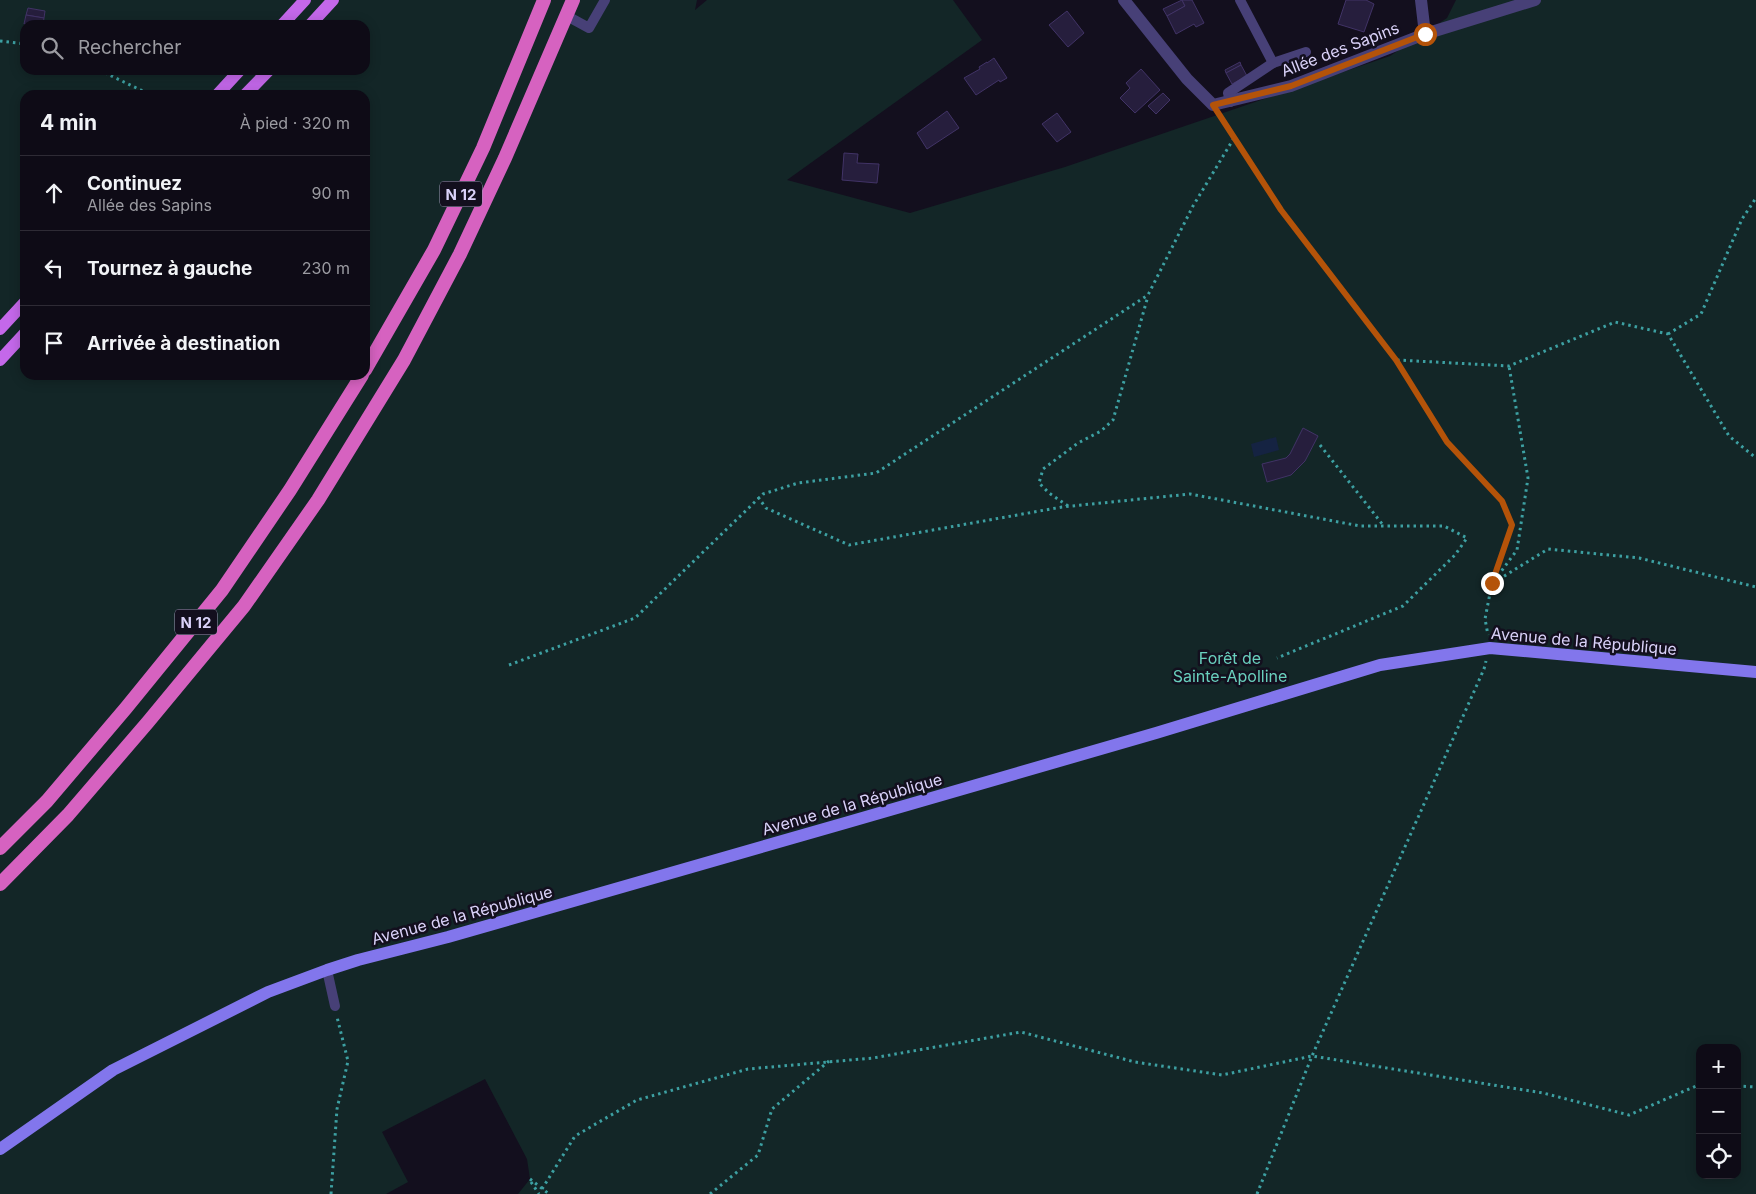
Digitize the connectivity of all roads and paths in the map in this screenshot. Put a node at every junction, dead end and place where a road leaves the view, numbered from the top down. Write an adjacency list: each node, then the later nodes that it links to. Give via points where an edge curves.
1 (305, 0): 11 (main road)
2 (333, 0): 12 (main road)
3 (544, 0): 35 (highway, N 12, via 483,148 434,250)
4 (573, 0): 10 (highway, N 12)
5 (605, 0): 10 (lane, via 589,28)
6 (1124, 0): 25 (street)
7 (1240, 0): 17 (lane)
8 (1421, 0): 13 (street)
9 (1534, 0): 13 (street, Allée des Sapins)
10 (567, 16): 50 (highway, N 12, via 460,254 404,360 318,500 244,606 148,722 68,815)
11 (287, 20)
12 (315, 20)
13 (1425, 34): 24 (street, Allée des Sapins, via 1291,86)
14 (0, 41): 15 (path)
15 (20, 43)
16 (1306, 52): 17 (lane)
17 (1273, 63): 24 (lane, via 1228,93)
18 (109, 75): 21 (path)
19 (235, 75): 22 (main road)
20 (263, 75): 23 (main road)
21 (141, 90)
22 (222, 90)
23 (250, 90)
24 (1230, 102): 25 (street, Allée des Sapins)
25 (1213, 105): 26 (path)
26 (1234, 138): 28 (path, via 1193,206); 34 (path, via 1281,210)
27 (1756, 198): 31 (path, via 1742,219 1701,314)
28 (1148, 295): 40 (path, via 876,473 798,483); 41 (path, via 1113,420 1043,469 1039,483)
29 (20, 307): 30 (main road)
30 (0, 329)
31 (1668, 334): 36 (path, via 1615,322); 39 (path, via 1729,436)
32 (20, 338): 33 (main road)
33 (0, 360)
34 (1396, 360): 36 (path); 43 (path, via 1447,442 1502,501 1512,525)
35 (370, 361)
36 (1509, 366): 43 (path, via 1528,478 1517,550)
37 (359, 380): 49 (highway, N 12, via 222,590 48,801)
38 (1320, 445): 42 (path)
39 (1756, 458)
40 (758, 498): 41 (path, via 766,508 849,545); 47 (path, via 635,618)
41 (1068, 506): 42 (path, via 1190,494 1360,526)
42 (1384, 526): 46 (path, via 1444,526 1467,538 1455,555 1403,606)
43 (1492, 583): 44 (path, via 1548,549 1639,558); 45 (path, via 1485,619)
44 (1756, 587)
45 (1490, 648): 48 (main road, Avenue de la République); 51 (main road, Avenue de la République, via 1380,665 1156,733); 53 (path, via 1484,669)
46 (1277, 658)
47 (508, 665)
48 (1756, 672)
49 (0, 848)
50 (0, 884)
51 (327, 970): 52 (lane); 58 (main road, Avenue de la République, via 268,992 113,1070)
52 (335, 1006): 60 (path, via 348,1061 337,1109)
53 (1312, 1056): 54 (path, via 1222,1074 1136,1062 1021,1032 873,1058); 55 (path, via 1543,1093 1629,1115); 64 (path)
54 (830, 1061): 59 (path, via 748,1068 637,1100 575,1136); 63 (path, via 772,1109 758,1156)
55 (1696, 1086)
56 (1741, 1086): 57 (path)
57 (1756, 1087)
58 (0, 1149)
59 (542, 1189): 61 (path, via 530,1179); 62 (path)
60 (331, 1194)
61 (539, 1194)
62 (549, 1194)
63 (710, 1194)
64 (1257, 1194)

